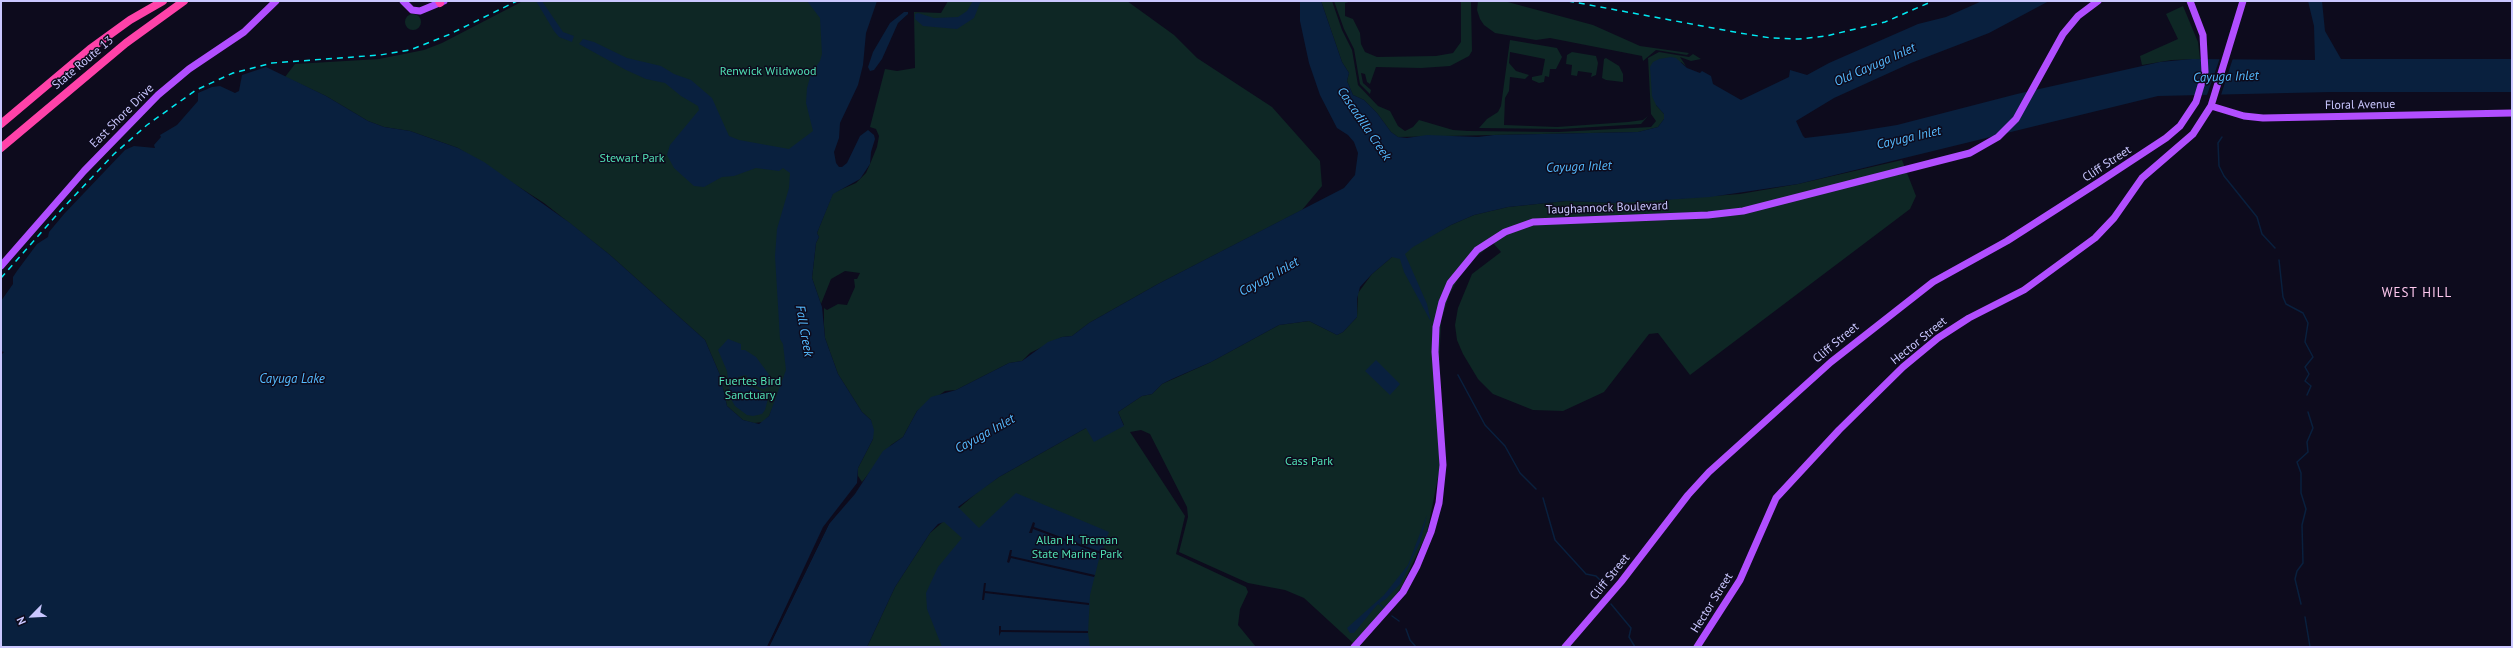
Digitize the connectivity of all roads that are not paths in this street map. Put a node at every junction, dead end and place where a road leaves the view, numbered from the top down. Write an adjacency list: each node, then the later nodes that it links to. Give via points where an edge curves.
1 (154, 1): 10 (highway)
2 (163, 1): 10 (highway, State Route 13)
3 (184, 1): 14 (highway, State Route 13, via 126,43)
4 (276, 1): 15 (main road, East Shore Drive, via 244,32 189,69 158,94 84,171)
5 (2098, 1): 16 (main road, Taughannock Boulevard, via 2078,16 2063,34 2016,119 1985,146 1950,160 1742,210 1700,216 1540,222 1514,228 1486,243 1463,265 1450,283 1436,327 1434,352 1443,465 1439,502 1431,532 1403,592)
6 (2190, 1): 17 (main road, Cliff Street, via 2200,24 2206,55 2204,81 2196,102 2180,126 2166,138 2007,241 1933,282 1831,362 1709,472 1688,495 1622,582)
7 (2243, 1): 11 (main road, Hector Street)
8 (441, 2): 9 (main road, via 420,11 412,10)
9 (406, 4)
10 (130, 20): 13 (highway, State Route 13, via 67,67)
11 (2211, 106): 12 (main road, Floral Avenue, via 2234,114 2263,118); 18 (main road, Hector Street, via 2193,134 2142,178 2114,218 2095,238 2024,290 1969,318 1938,338 1903,367 1839,430 1776,498 1740,580)
12 (2512, 113)
13 (1, 124)
14 (1, 148)
15 (1, 266)
16 (1354, 647)
17 (1565, 647)
18 (1697, 647)

